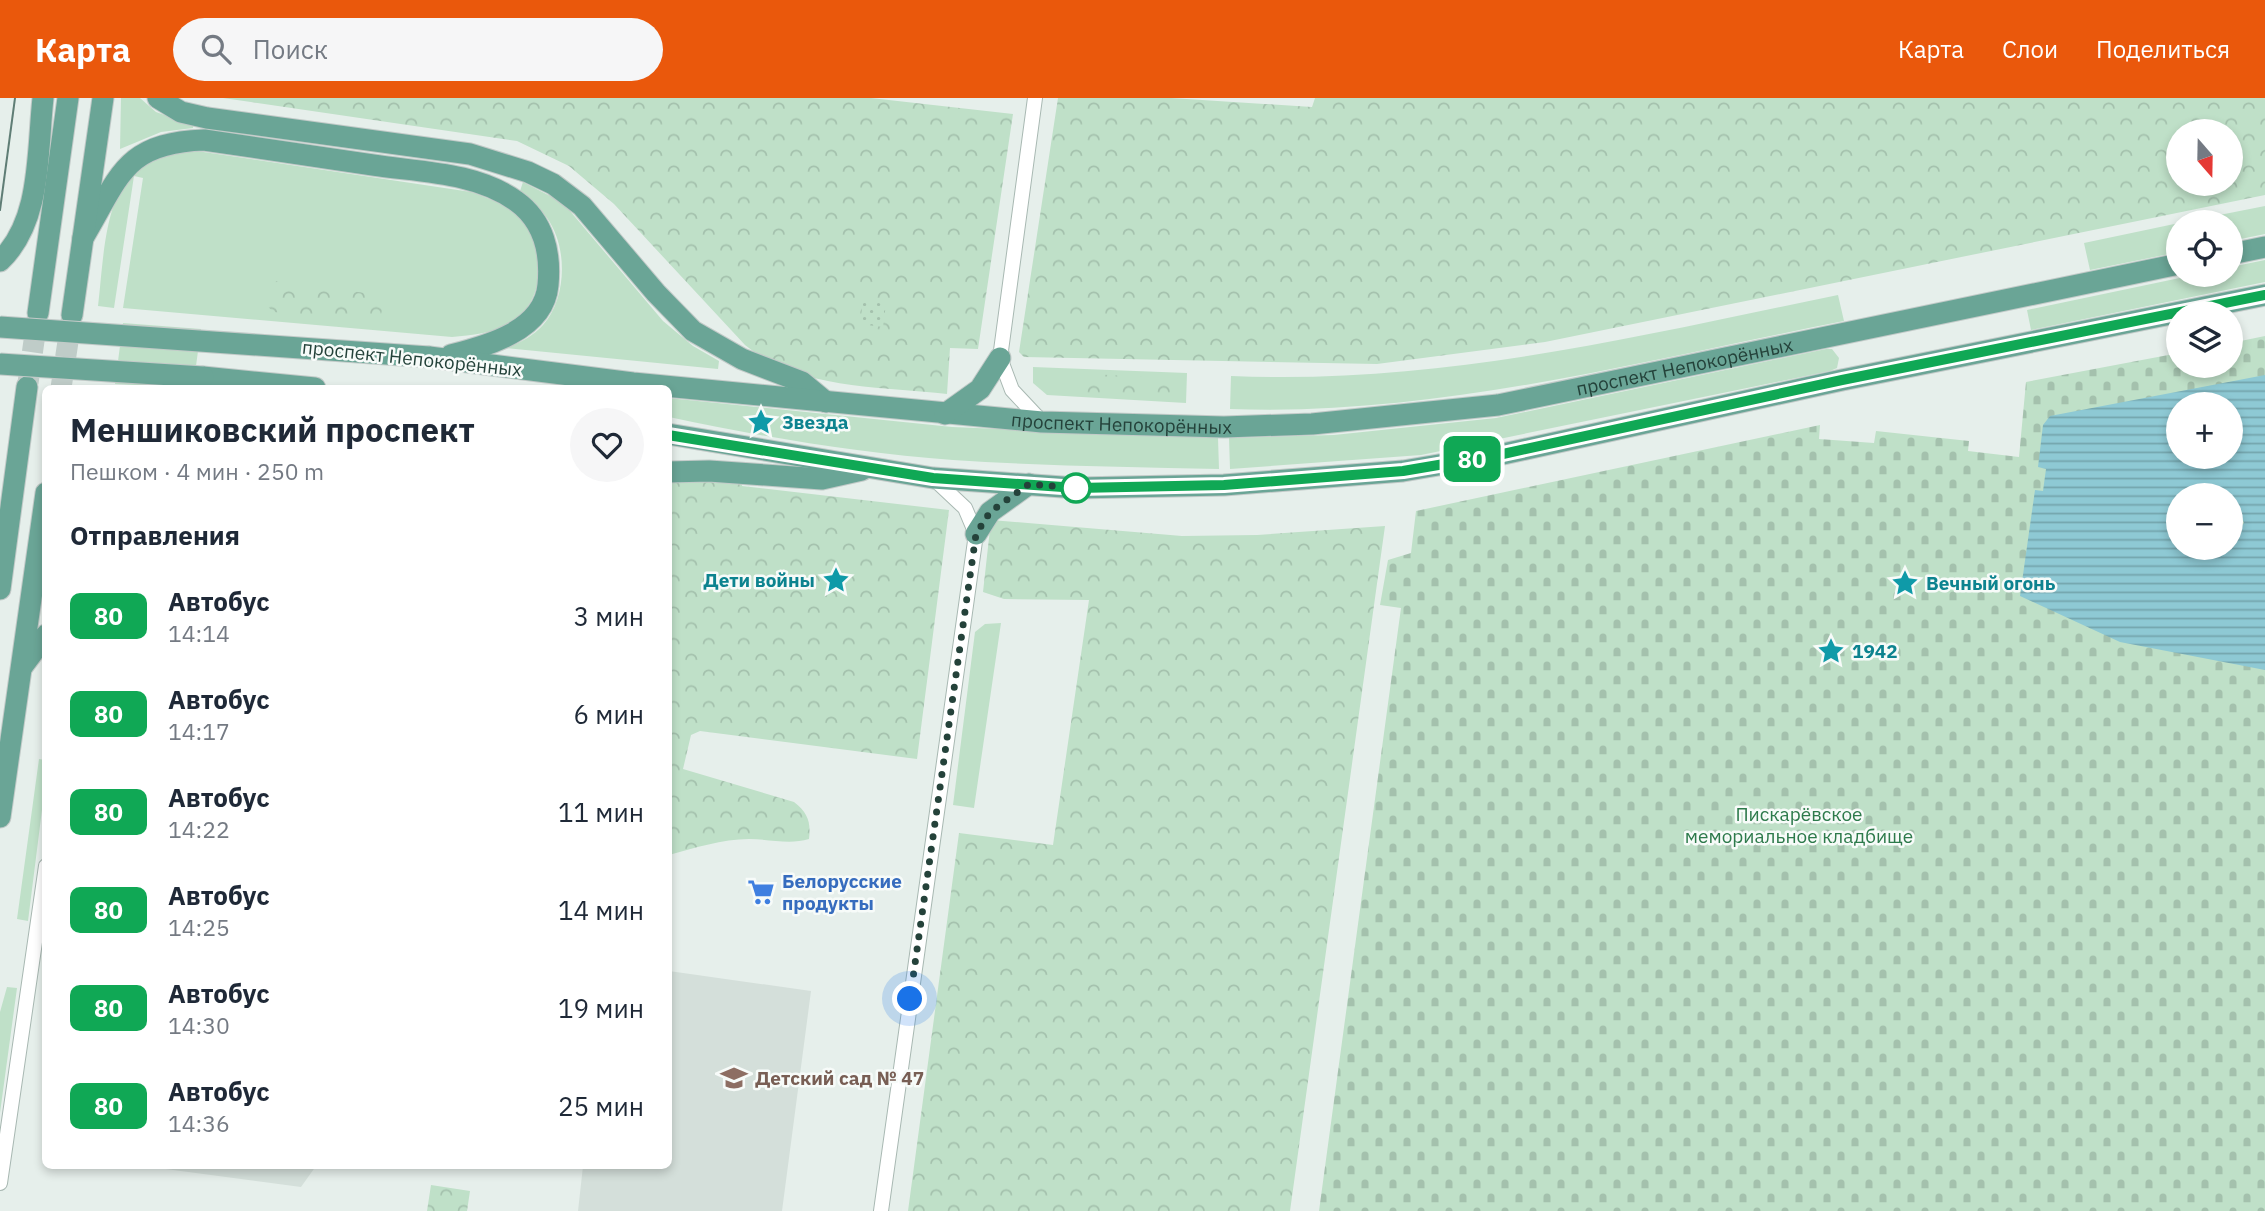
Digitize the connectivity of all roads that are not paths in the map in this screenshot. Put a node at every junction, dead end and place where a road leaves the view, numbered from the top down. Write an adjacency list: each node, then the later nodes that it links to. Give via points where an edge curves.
1 (68, 98): 12 (main road)
2 (103, 98): 6 (main road)
3 (158, 98): 22 (main road, via 181,112 207,118 470,154 528,172 582,206 693,331 742,359 802,382)
4 (1035, 98): 16 (street)
5 (42, 102): 9 (main road, via 27,218 14,246)
6 (83, 238): 13 (main road); 15 (main road, via 125,167 153,147 176,141 204,140 480,184 516,201 542,231 548,250 547,293 536,313 491,345)
7 (2265, 247): 8 (main road)
8 (2243, 252)
9 (0, 261)
10 (2166, 267): 24 (main road, проспект Непокорённых, via 1497,405 1312,424 1224,427)
11 (2265, 295): 29 (main road, via 1403,471 1158,487)
12 (38, 313)
13 (72, 315)
14 (0, 327): 15 (main road, проспект Непокорённых, bridge)
15 (434, 357): 19 (main road, проспект Непокорённых)
16 (1000, 358): 23 (main road, via 980,389); 24 (street, via 1012,390)
17 (0, 364): 18 (main road, bridge)
18 (277, 385)
19 (653, 385)
20 (27, 387): 32 (main road)
21 (672, 387): 22 (main road, проспект Непокорённых)
22 (826, 402): 23 (main road, проспект Непокорённых)
23 (945, 414): 24 (main road, проспект Непокорённых)
24 (1042, 422)
25 (672, 436): 26 (main road)
26 (874, 467): 27 (main road, via 822,479); 28 (main road)
27 (672, 472)
28 (933, 478): 29 (main road); 31 (street, via 965,508)
29 (1029, 484): 31 (main road, via 990,512)
30 (42, 520): 34 (main road)
31 (976, 534): 38 (street)
32 (0, 589)
33 (42, 640): 34 (main road)
34 (19, 672): 35 (main road)
35 (0, 817)
36 (42, 894): 37 (street)
37 (0, 1183)
38 (881, 1211)

